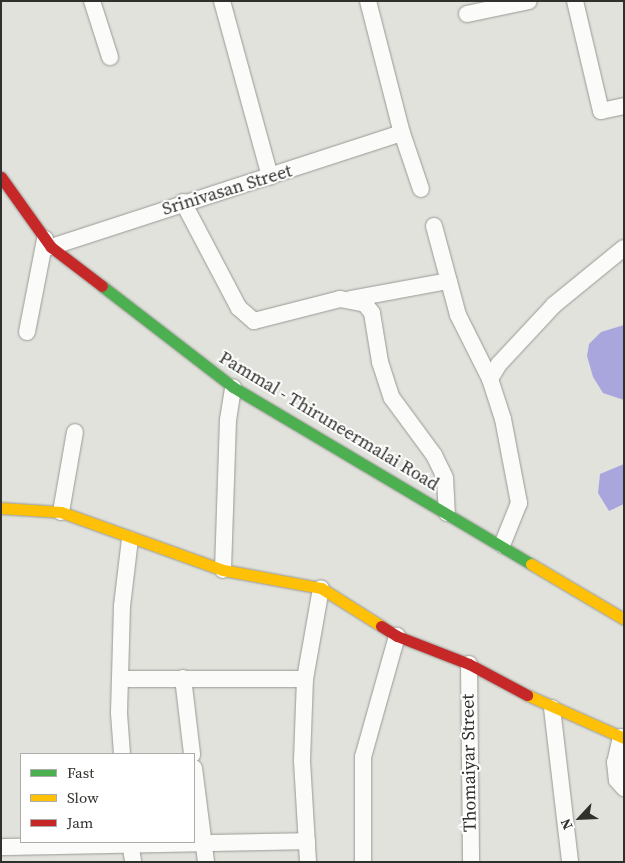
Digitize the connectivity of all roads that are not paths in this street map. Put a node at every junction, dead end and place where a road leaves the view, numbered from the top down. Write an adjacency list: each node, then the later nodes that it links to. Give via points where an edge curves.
1 (92, 1): 7 (street)
2 (222, 1): 11 (street)
3 (368, 1): 9 (street)
4 (529, 1): 6 (street)
5 (575, 1): 8 (street, via 601,111)
6 (467, 14)
7 (110, 58)
8 (624, 106)
9 (402, 134): 11 (street, Srinivasan Street); 12 (street)
10 (1, 177): 13 (street, Pammal - Thiruneermalai Road)
11 (270, 177): 14 (street, Srinivasan Street)
12 (420, 189)
13 (5, 190): 16 (street, Pammal - Thiruneermalai Road)
14 (183, 202): 16 (street, Srinivasan Street); 19 (street, via 245,316 254,321 265,320 340,299)
15 (434, 226): 18 (street)
16 (48, 243): 20 (street); 22 (street, Pammal - Thiruneermalai Road)
17 (624, 248): 21 (street, via 554,305 499,364)
18 (448, 281): 19 (street); 21 (street, via 458,315)
19 (351, 299): 26 (street, via 365,304 372,314 388,389 434,455 445,478)
20 (27, 332)
21 (490, 379): 28 (street, via 503,419 519,503)
22 (233, 387): 26 (street, Pammal - Thiruneermalai Road); 29 (street, via 228,420)
23 (75, 432): 25 (street)
24 (1, 508): 25 (street)
25 (61, 512): 27 (street)
26 (446, 513): 28 (street, Pammal - Thiruneermalai Road)
27 (130, 539): 29 (street); 35 (street, via 122,606)
28 (502, 545): 31 (street, Pammal - Thiruneermalai Road)
29 (223, 570): 30 (street)
30 (321, 588): 32 (street); 36 (street)
31 (624, 619)
32 (397, 636): 33 (street); 50 (street, via 363,757)
33 (469, 664): 37 (street); 51 (street, Thomaiyar Street)
34 (183, 678): 35 (street); 36 (street); 40 (street)
35 (120, 679): 39 (street)
36 (305, 679): 43 (street, via 302,760)
37 (552, 708): 38 (street); 52 (street)
38 (623, 738): 42 (street, via 615,762 617,780)
39 (122, 753)
40 (192, 753)
41 (195, 776): 45 (street)
42 (624, 788)
43 (307, 841): 45 (street); 49 (street)
44 (130, 843): 45 (street); 46 (street); 47 (street)
45 (203, 844): 48 (street)
46 (1, 847)
47 (133, 862)
48 (206, 862)
49 (308, 862)
50 (363, 862)
51 (471, 862)
52 (570, 862)

